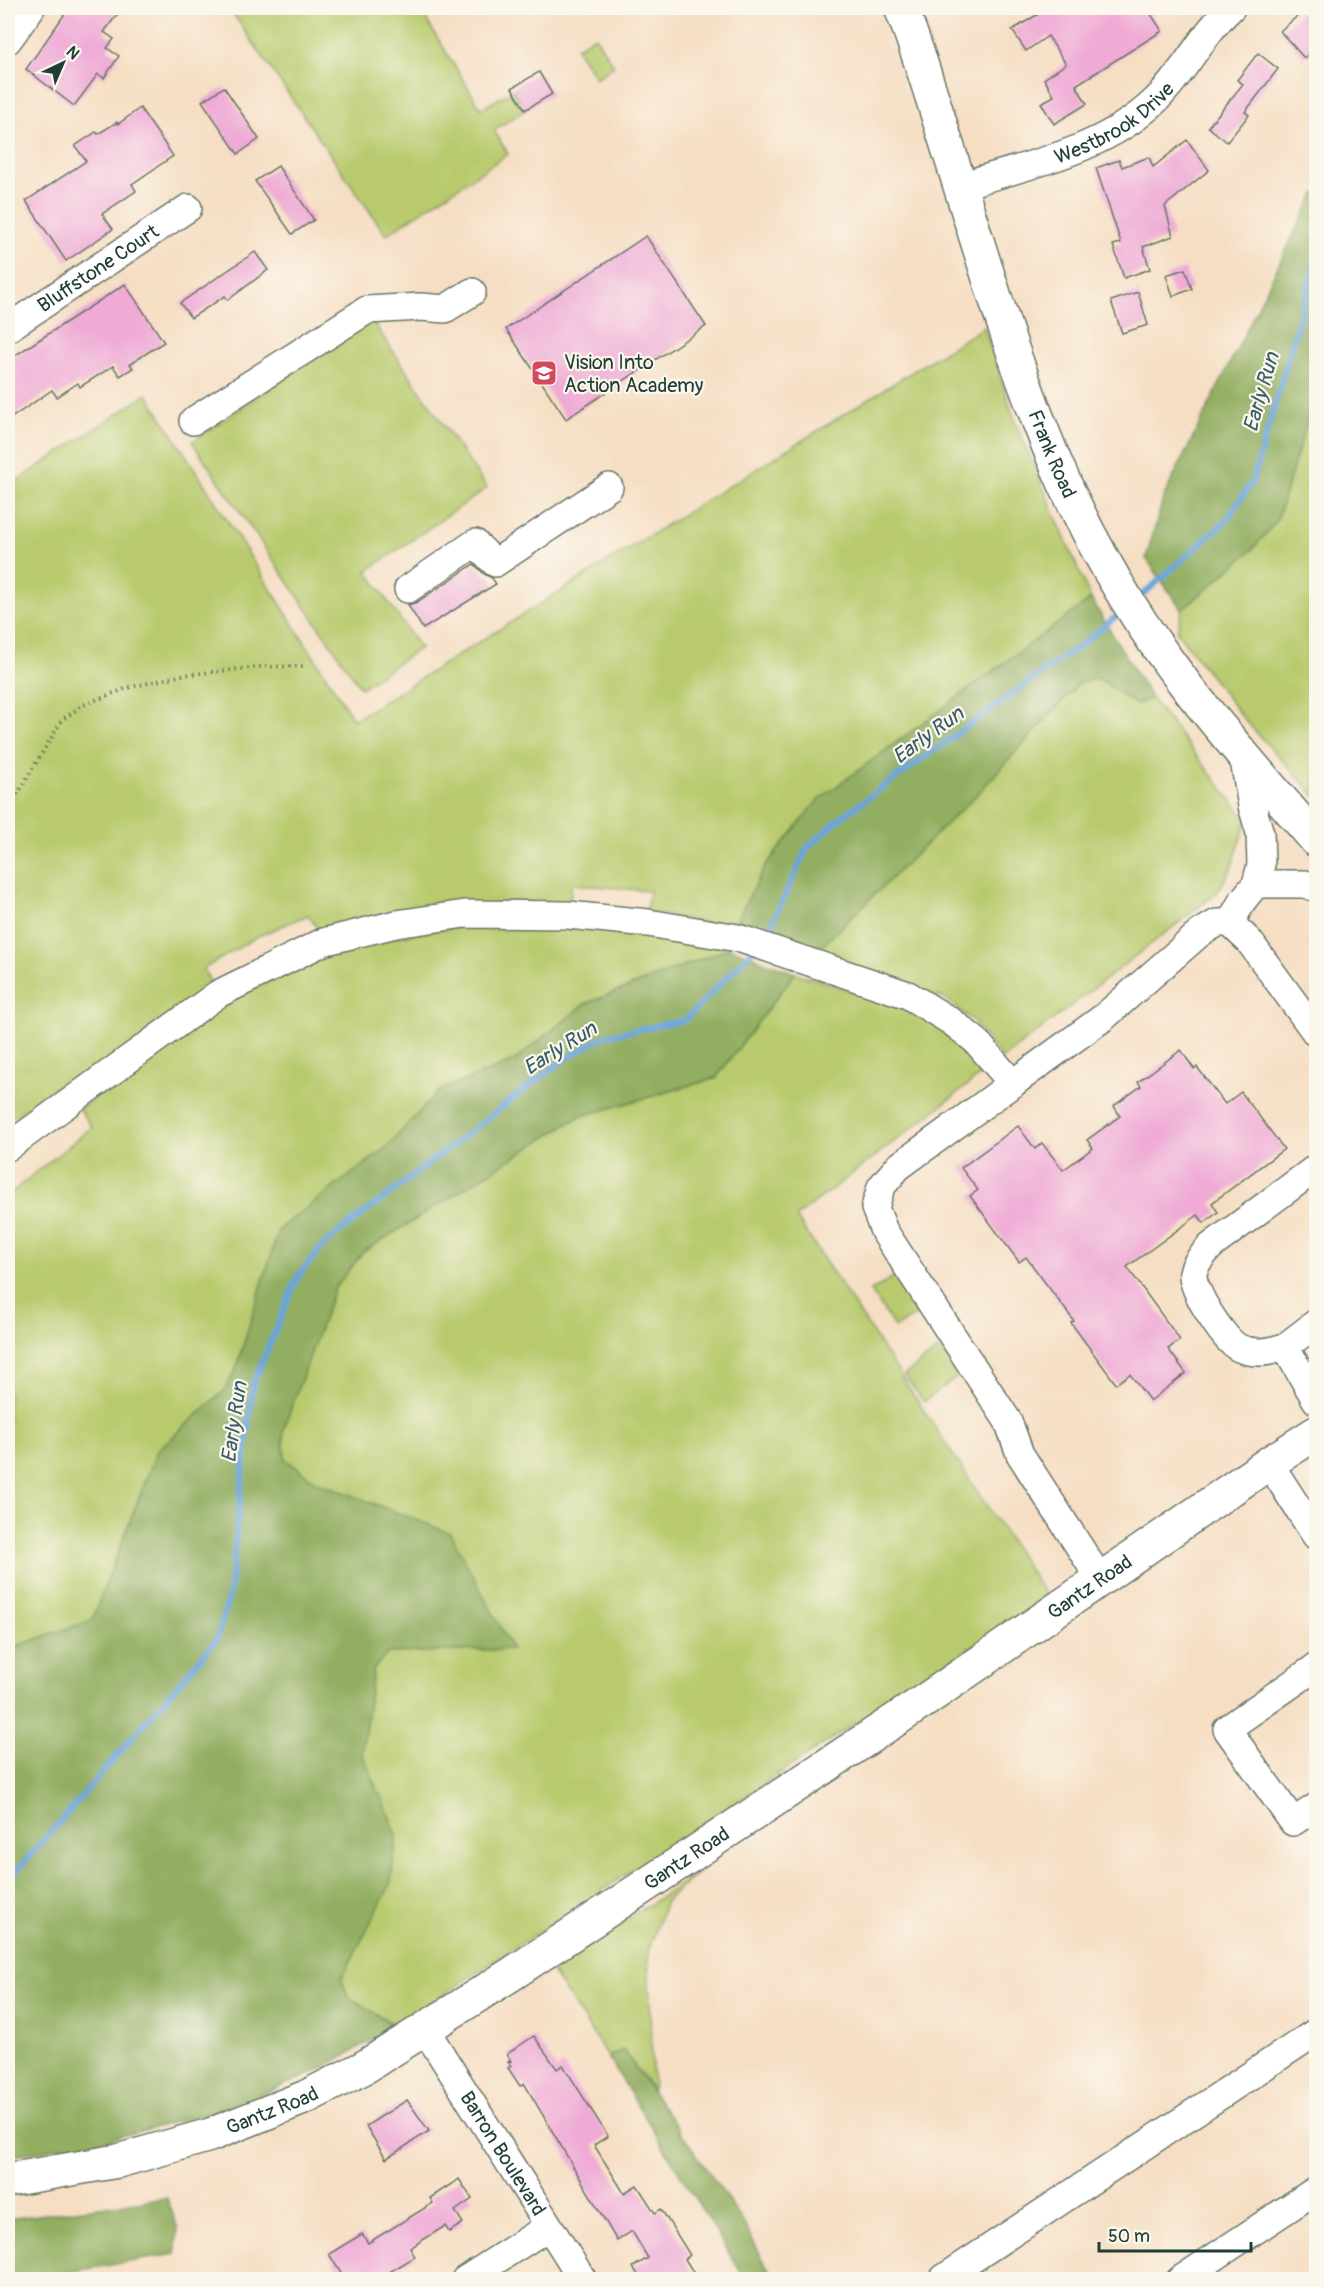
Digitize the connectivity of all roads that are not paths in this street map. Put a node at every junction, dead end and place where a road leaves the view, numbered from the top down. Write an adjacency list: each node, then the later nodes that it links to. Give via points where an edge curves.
1 (31, 8): 4 (street)
2 (901, 8): 5 (main road, Frank Road)
3 (1218, 12): 5 (street, Westbrook Drive, via 1176,79 1131,122 1075,149)
4 (8, 40)
5 (960, 186): 12 (main road, Frank Road, via 998,307 1057,465 1108,566 1145,626)
6 (188, 208): 8 (street, Bluffstone Court)
7 (472, 292): 9 (street, via 445,309 367,310)
8 (8, 328)
9 (193, 421)
10 (609, 487): 11 (street, via 495,563 475,543)
11 (408, 589)
12 (1243, 755): 13 (main road, Frank Road); 14 (street, via 1260,833 1261,865)
13 (1317, 840)
14 (1256, 885): 15 (street, via 1305,884); 16 (street)
15 (1317, 888)
16 (1230, 923): 17 (street); 18 (street, via 1217,923 1200,933 1104,1017)
17 (1317, 1033)
18 (1013, 1084): 19 (street, via 976,1041 908,995 738,938 648,922 568,915 465,914 396,924 323,942 218,994); 27 (street, via 898,1167 881,1187 875,1209 884,1231 1008,1421 1020,1454)
19 (8, 1147)
20 (1317, 1168): 22 (street, via 1211,1246 1199,1259 1193,1274 1195,1289 1225,1336 1238,1347 1261,1353)
21 (1317, 1323): 22 (street)
22 (1285, 1347): 23 (street)
23 (1317, 1400)
24 (1317, 1433): 25 (main road, Gantz Road)
25 (1269, 1463): 26 (street); 27 (main road, Gantz Road)
26 (1317, 1536)
27 (1100, 1580): 30 (main road, Gantz Road, via 907,1713)
28 (1317, 1666): 29 (street, via 1227,1729 1293,1822)
29 (1317, 1807)
30 (425, 2029): 32 (main road, Gantz Road, via 363,2068 306,2097 210,2135 118,2161); 34 (street, Barron Boulevard)
31 (1317, 2032): 35 (street)
32 (8, 2180)
33 (1316, 2191): 38 (street)
34 (548, 2227): 36 (street); 37 (street, Barron Boulevard)
35 (944, 2278)
36 (465, 2280)
37 (583, 2280)
38 (1180, 2280)

